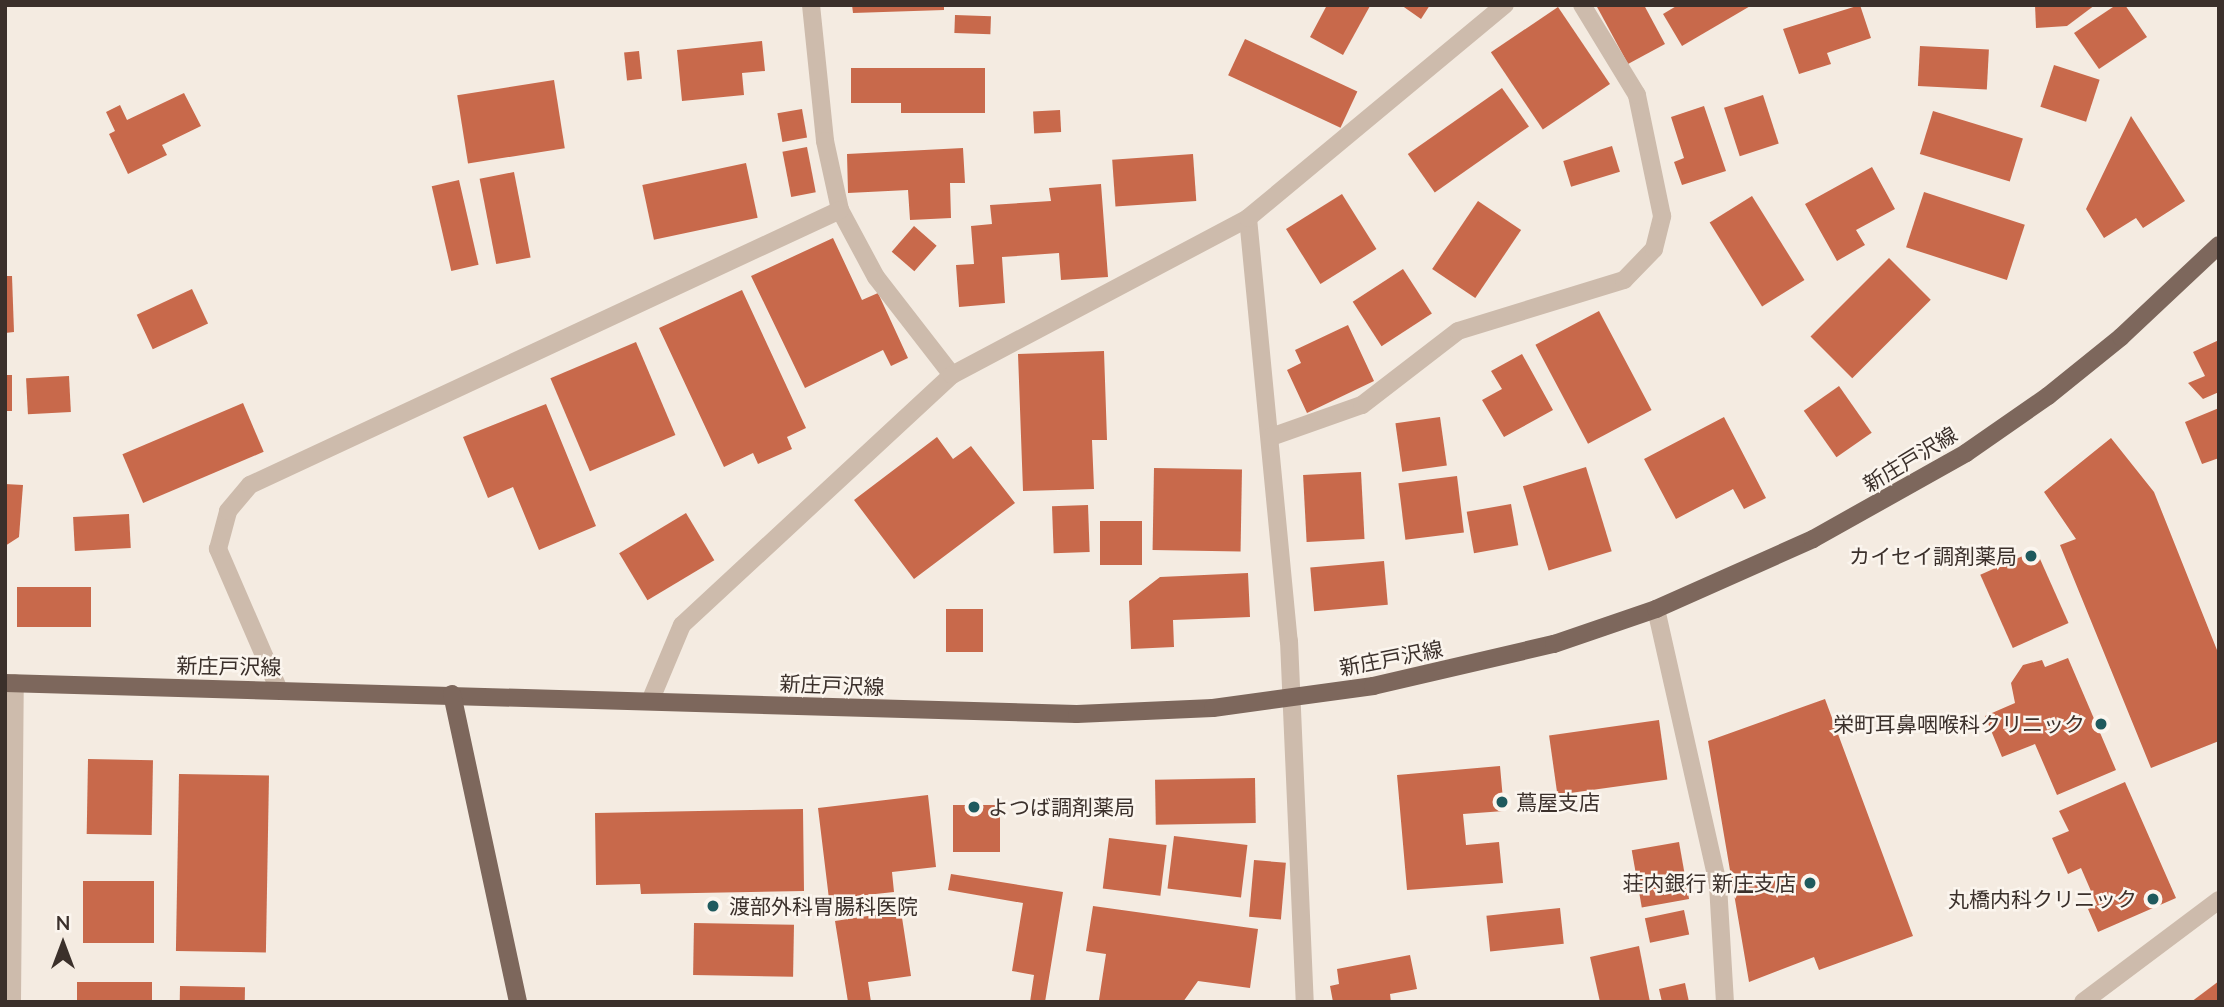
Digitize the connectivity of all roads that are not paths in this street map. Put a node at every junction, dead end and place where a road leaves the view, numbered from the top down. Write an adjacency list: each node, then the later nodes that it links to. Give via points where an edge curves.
1 (811, 5): 4 (street, via 825,141)
2 (1505, 5): 5 (street)
3 (1582, 5): 8 (street, via 1637,95 1662,216 1654,249 1624,280 1458,331 1362,405)
4 (840, 210): 7 (street, via 876,277); 11 (street, via 250,485 228,511 218,549)
5 (1248, 218): 7 (street); 8 (street)
6 (2219, 245): 9 (main road, 新庄戸沢線, via 2121,337 1966,453 1813,539)
7 (952, 375): 14 (street, via 682,625)
8 (1271, 437): 13 (street)
9 (1656, 609): 13 (main road, 新庄戸沢線, via 1469,666); 19 (street, via 1718,886)
10 (10, 683): 11 (main road, 新庄戸沢線); 16 (street)
11 (279, 690): 12 (main road, 新庄戸沢線)
12 (452, 694): 14 (main road, 新庄戸沢線); 17 (main road)
13 (1292, 698): 14 (main road, 新庄戸沢線, via 1077,714); 18 (street)
14 (651, 699)
15 (2219, 900): 20 (street)
16 (12, 1002)
17 (517, 1002)
18 (1305, 1002)
19 (1726, 1002)
20 (2083, 1002)

